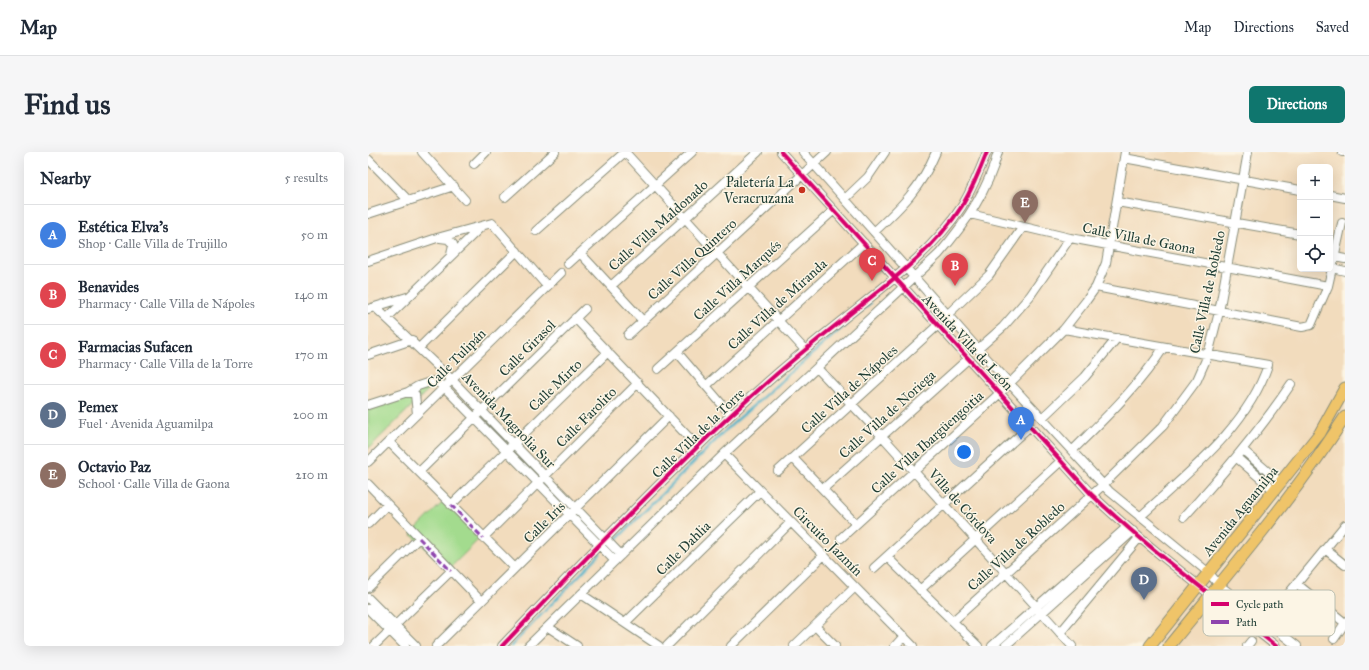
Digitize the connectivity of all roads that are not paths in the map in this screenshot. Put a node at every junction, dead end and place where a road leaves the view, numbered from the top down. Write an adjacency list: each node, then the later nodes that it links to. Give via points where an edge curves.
1 (422, 152): 21 (street)
2 (486, 152): 17 (street)
3 (555, 152): 25 (street)
4 (625, 152): 22 (street); 39 (street)
5 (692, 152): 22 (street)
6 (758, 152): 34 (street, Calle Villa Maldonado)
7 (781, 152): 19 (street, Avenida Villa de León)
8 (803, 152): 18 (street, Avenida Villa de León)
9 (827, 152): 18 (street, Calle Villa Quintero)
10 (885, 152): 27 (street, via 868,177)
11 (936, 152): 40 (street, via 920,183 907,201)
12 (987, 152): 56 (street, Calle Villa de la Torre, via 975,182 961,206 933,242)
13 (998, 152): 33 (street, via 994,166)
14 (1248, 152): 20 (street, Calle Villa de Robledo)
15 (1124, 155): 20 (street); 30 (street, Calle Villa Ibargüengoitia)
16 (368, 158): 29 (street)
17 (474, 164)
18 (814, 165): 19 (street, Calle Villa Quintero); 27 (street, Avenida Villa de León)
19 (803, 175): 31 (street, Avenida Villa de León); 48 (street, Calle Villa Quintero)
20 (1243, 179): 23 (street); 35 (street, Calle Villa de Robledo)
21 (454, 186): 28 (street); 29 (street)
22 (655, 186): 34 (street); 49 (street)
23 (1297, 189)
24 (1333, 196): 26 (street)
25 (505, 197)
26 (1345, 198)
27 (845, 199): 40 (street, Avenida Villa de León)
28 (465, 200)
29 (409, 201): 32 (street)
30 (1117, 202): 35 (street); 46 (street, Calle Villa Ibargüengoitia)
31 (834, 210): 45 (street, Avenida Villa de León); 69 (street, Calle Villa Marqués)
32 (368, 214)
33 (970, 214): 38 (street, Calle Villa de Gaona); 62 (street, via 939,254)
34 (685, 218): 48 (street); 65 (street, Calle Villa Maldonado)
35 (1235, 223): 41 (street); 57 (street, Calle Villa de Robledo)
36 (1342, 223): 44 (street)
37 (481, 226): 42 (street); 47 (street, via 492,223); 50 (street)
38 (1023, 227): 43 (street, Calle Villa de Gaona); 74 (street, via 989,275)
39 (536, 230)
40 (874, 232): 56 (street, Avenida Villa de León)
41 (1297, 233)
42 (437, 238): 50 (street, via 451,241 454,246); 53 (street)
43 (1070, 238): 46 (street, Calle Villa de Gaona); 86 (street, via 1030,296)
44 (1334, 240): 51 (street)
45 (864, 243): 63 (street, Avenida Villa de León); 77 (street, Calle Villa de Miranda)
46 (1110, 246): 57 (street, Calle Villa de Gaona); 68 (street, Calle Villa Ibargüengoitia, via 1104,272)
47 (517, 251): 64 (street); 85 (street)
48 (717, 253): 69 (street); 78 (street, Calle Villa Quintero)
49 (581, 254): 54 (street); 65 (street)
50 (451, 256): 70 (street)
51 (1335, 257): 52 (street); 55 (street)
52 (1345, 259)
53 (368, 261)
54 (568, 264)
55 (1333, 264)
56 (906, 267): 62 (street, Avenida Villa de León); 63 (street, Calle Villa de la Torre)
57 (1226, 268): 66 (street, Calle Villa de Gaona); 73 (street, Calle Villa de Robledo)
58 (1333, 268): 59 (street)
59 (1345, 271)
60 (561, 272): 64 (street, Calle Tulipán)
61 (1331, 272): 66 (street)
62 (915, 277): 67 (street); 74 (street, Avenida Villa de León)
63 (895, 278): 67 (street, Avenida Villa de León); 87 (street, Calle Villa de la Torre)
64 (547, 286): 95 (street, Calle Tulipán)
65 (611, 286): 78 (street)
66 (1328, 286): 73 (street, via 1311,325 1302,327)
67 (903, 287): 79 (street, Avenida Villa de León); 93 (street)
68 (1096, 287): 73 (street); 80 (street, Calle Villa Ibargüengoitia)
69 (748, 288): 77 (street); 89 (street, Calle Villa Marqués)
70 (409, 296): 71 (street); 75 (street)
71 (371, 308): 75 (street, Avenida Magnolia Sur)
72 (585, 309): 76 (street, Calle Girasol)
73 (1219, 312): 91 (street, Calle Villa de Robledo)
74 (947, 315): 86 (street, Avenida Villa de León)
75 (387, 318): 83 (street, Avenida Magnolia Sur)
76 (575, 318): 88 (street); 107 (street, Calle Girasol)
77 (778, 320): 87 (street); 99 (street, Calle Villa de Miranda)
78 (643, 321): 81 (street, Calle Villa Quintero)
79 (937, 326): 92 (street, Avenida Villa de León); 105 (street, Calle Villa de Nápoles)
80 (1064, 329): 82 (street); 97 (street, Calle Villa Ibargüengoitia)
81 (628, 335)
82 (1118, 338): 84 (street); 113 (street, via 1085,377)
83 (412, 340): 85 (street, Avenida Magnolia Sur); 90 (street)
84 (1164, 347): 91 (street); 122 (street, via 1151,368 1116,409)
85 (420, 348): 95 (street, Avenida Magnolia Sur)
86 (978, 349): 97 (street, Avenida Villa de León)
87 (804, 350): 109 (street, Calle Villa de la Torre)
88 (608, 352): 96 (street); 118 (street, Calle Mirto)
89 (677, 352): 94 (street, Calle Villa Marqués); 99 (street)
90 (368, 355)
91 (1208, 355): 134 (street, Calle Villa de Robledo, via 1197,380 1163,426); 144 (street, via 1268,365 1255,395 1217,444)
92 (968, 359): 103 (street, Avenida Villa de León); 116 (street, Calle Villa de Noriega)
93 (817, 368): 105 (street, Villa de Córdova); 123 (street)
94 (658, 369)
95 (452, 380): 100 (street, Calle Tulipán); 107 (street, Avenida Magnolia Sur)
96 (638, 383): 110 (street); 131 (street, Calle Farolito)
97 (1010, 384): 103 (street, Calle Villa Ibargüengoitia); 113 (street, Avenida Villa de León)
98 (1292, 384): 120 (street)
99 (707, 385): 109 (street)
100 (444, 388): 102 (street, via 435,381); 108 (street, Calle Tulipán); 112 (street, Avenida Magnolia Sur)
101 (1345, 388): 115 (main road, Avenida Aguamilpa)
102 (408, 392): 106 (street); 108 (street, via 415,394)
103 (1000, 393): 114 (street, Avenida Villa de León); 128 (street, Calle Villa Ibargüengoitia)
104 (1345, 402): 115 (main road, via 1329,428)
105 (852, 403): 116 (street, Villa de Córdova); 124 (street, Calle Villa de Nápoles)
106 (368, 405)
107 (482, 410): 112 (street, Calle Girasol); 118 (street, Avenida Magnolia Sur)
108 (417, 414): 117 (street, Calle Tulipán)
109 (731, 414): 119 (street, Calle Villa de la Torre)
110 (669, 416): 119 (street); 142 (street, Calle Iris)
111 (1345, 417): 169 (main road, Avenida Aguamilpa, via 1320,457)
112 (474, 418): 121 (street, Avenida Magnolia Sur); 129 (street, Calle Girasol)
113 (1042, 418): 122 (street, Avenida Villa de León)
114 (1030, 426): 126 (street, Avenida Villa de León); 139 (street)
115 (1320, 434): 135 (main road, Avenida Aguamilpa)
116 (882, 436): 128 (street, Villa de Córdova); 136 (street, Calle Villa de Noriega)
117 (389, 442): 127 (street, Calle Tulipán); 129 (street)
118 (514, 444): 121 (street, Calle Mirto); 131 (street, Avenida Magnolia Sur)
119 (698, 447): 153 (street, Calle Villa de la Torre)
120 (1244, 450): 125 (street); 135 (street)
121 (506, 451): 132 (street, Avenida Magnolia Sur); 141 (street, Calle Mirto)
122 (1072, 451): 134 (street, Avenida Villa de León)
123 (724, 454): 137 (street, Circuito Jazmín); 161 (street)
124 (792, 458): 130 (street, Calle Villa de Nápoles); 136 (street)
125 (1237, 458): 135 (street); 145 (street)
126 (1061, 461): 138 (street, Avenida Villa de León); 156 (street)
127 (368, 462)
128 (914, 471): 139 (street, Villa de Córdova); 148 (street, Calle Villa Ibargüengoitia)
129 (419, 472): 141 (street)
130 (778, 472)
131 (545, 476): 132 (street, Calle Farolito); 142 (street, Avenida Magnolia Sur)
132 (538, 483): 143 (street, Avenida Magnolia Sur); 152 (street, Calle Farolito)
133 (368, 484): 140 (street)
134 (1104, 485): 138 (street, Calle Villa de Robledo); 144 (street, Avenida Villa de León)
135 (1278, 487): 167 (main road, Avenida Aguamilpa)
136 (823, 489): 148 (street)
137 (760, 490): 146 (street, Circuito Jazmín); 187 (street, Calle Dahlia)
138 (1092, 495): 150 (street, Avenida Villa de León); 166 (street, Calle Villa de Robledo)
139 (944, 504): 156 (street, Villa de Córdova); 160 (street)
140 (387, 505): 147 (street); 151 (street)
141 (451, 505): 152 (street)
142 (576, 508): 143 (street, Calle Iris); 153 (street, Avenida Magnolia Sur)
143 (569, 515): 157 (street, Avenida Magnolia Sur); 163 (street, Calle Iris)
144 (1140, 517): 167 (street, Avenida Villa de León)
145 (1184, 517)
146 (791, 522): 159 (street, Circuito Jazmín); 205 (street)
147 (368, 524)
148 (856, 524): 154 (street, Calle Villa Ibargüengoitia)
149 (1345, 525): 158 (street)
150 (1130, 529): 155 (street, Avenida Villa de León); 184 (street)
151 (418, 538): 165 (street); 172 (street)
152 (483, 538): 163 (street)
153 (605, 538): 157 (street, Calle Villa de la Torre); 161 (street, Avenida Magnolia Sur)
154 (841, 538)
155 (1139, 538): 171 (street, Avenida Villa de León); 192 (street)
156 (974, 539): 166 (street, Villa de Córdova); 173 (street)
157 (598, 544): 161 (street, Avenida Magnolia Sur); 201 (street, Calle Villa de la Torre)
158 (1325, 549): 162 (street); 168 (street)
159 (824, 555): 170 (street, Circuito Jazmín); 206 (street)
160 (887, 557): 164 (street); 173 (street)
161 (618, 558): 179 (street)
162 (1345, 565)
163 (515, 568): 181 (street, Calle Iris)
164 (874, 568)
165 (451, 571): 181 (street); 191 (street)
166 (1006, 573): 184 (street, Villa de Córdova); 186 (street, Calle Villa de Robledo)
167 (1210, 573): 169 (street, Avenida Villa de León); 171 (main road, Avenida Aguamilpa)
168 (1296, 584): 177 (street); 178 (street)
169 (1219, 585): 175 (main road, Avenida Aguamilpa); 176 (street, Avenida Villa de León)
170 (855, 586): 189 (street); 193 (street, Circuito Jazmín)
171 (1199, 586): 174 (street, Avenida Villa de León); 215 (main road, Avenida Aguamilpa)
172 (368, 588)
173 (920, 590): 186 (street)
174 (1203, 590)
175 (1215, 590)
176 (1225, 590)
177 (1291, 590)
178 (1304, 590)
179 (581, 594): 187 (street); 190 (street)
180 (368, 598): 191 (street)
181 (482, 601): 200 (street, Calle Iris)
182 (1203, 605): 216 (main road, Avenida Aguamilpa)
183 (368, 609): 191 (street)
184 (1039, 610): 192 (street, Villa de Córdova); 212 (street); 213 (street)
185 (1335, 615): 188 (street)
186 (953, 621): 211 (street)
187 (625, 623): 204 (street)
188 (1345, 623): 196 (street)
189 (815, 626): 207 (street); 208 (street)
190 (548, 627): 202 (street); 203 (street)
191 (392, 628): 197 (street); 198 (street); 199 (street)
192 (1060, 633): 214 (street, Villa de Córdova)
193 (904, 636): 209 (street); 210 (street, Circuito Jazmín)
194 (1263, 636): 217 (street, Avenida Villa de León)
195 (1284, 636): 218 (street, Avenida Villa de León)
196 (1334, 639)
197 (374, 646)
198 (405, 646)
199 (416, 646)
200 (436, 646)
201 (502, 646)
202 (528, 646)
203 (577, 646)
204 (659, 646)
205 (667, 646)
206 (731, 646)
207 (794, 646)
208 (835, 646)
209 (895, 646)
210 (913, 646)
211 (978, 646)
212 (992, 646)
213 (1005, 646)
214 (1071, 646)
215 (1150, 646)
216 (1169, 646)
217 (1276, 646)
218 (1297, 646)

